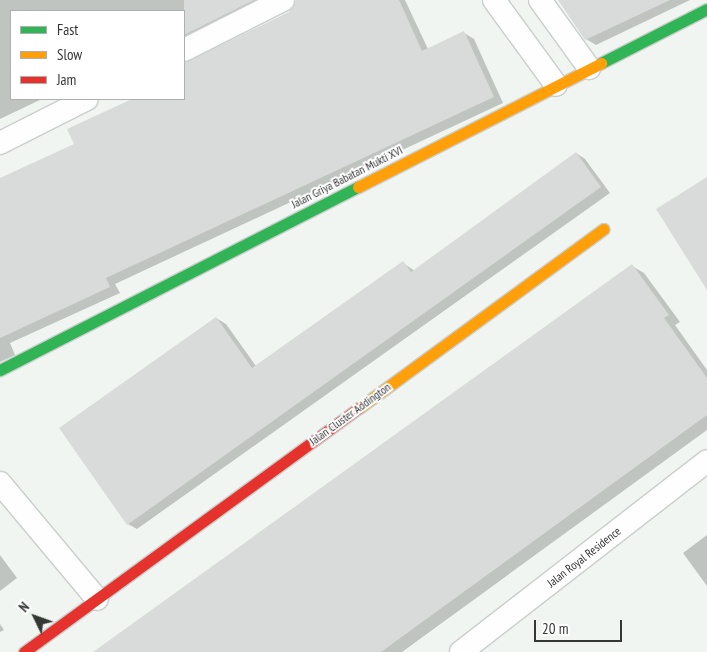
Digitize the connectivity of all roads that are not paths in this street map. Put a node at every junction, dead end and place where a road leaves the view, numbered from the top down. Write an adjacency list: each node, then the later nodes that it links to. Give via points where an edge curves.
1 (283, 0): 5 (street)
2 (494, 0): 7 (street)
3 (540, 0): 6 (street)
4 (707, 9): 6 (street, Jalan Griya Babatan Mukti XVI)
5 (185, 49)
6 (589, 68): 7 (street, Jalan Griya Babatan Mukti XVI)
7 (556, 85): 11 (street, Jalan Griya Babatan Mukti XVI)
8 (85, 100): 9 (street)
9 (0, 143)
10 (604, 229): 14 (street, Jalan Cluster Addington)
11 (0, 370)
12 (707, 461): 16 (street, Jalan Royal Residence)
13 (0, 482): 14 (street)
14 (97, 599): 15 (street, Jalan Cluster Addington)
15 (24, 652)
16 (461, 652)

